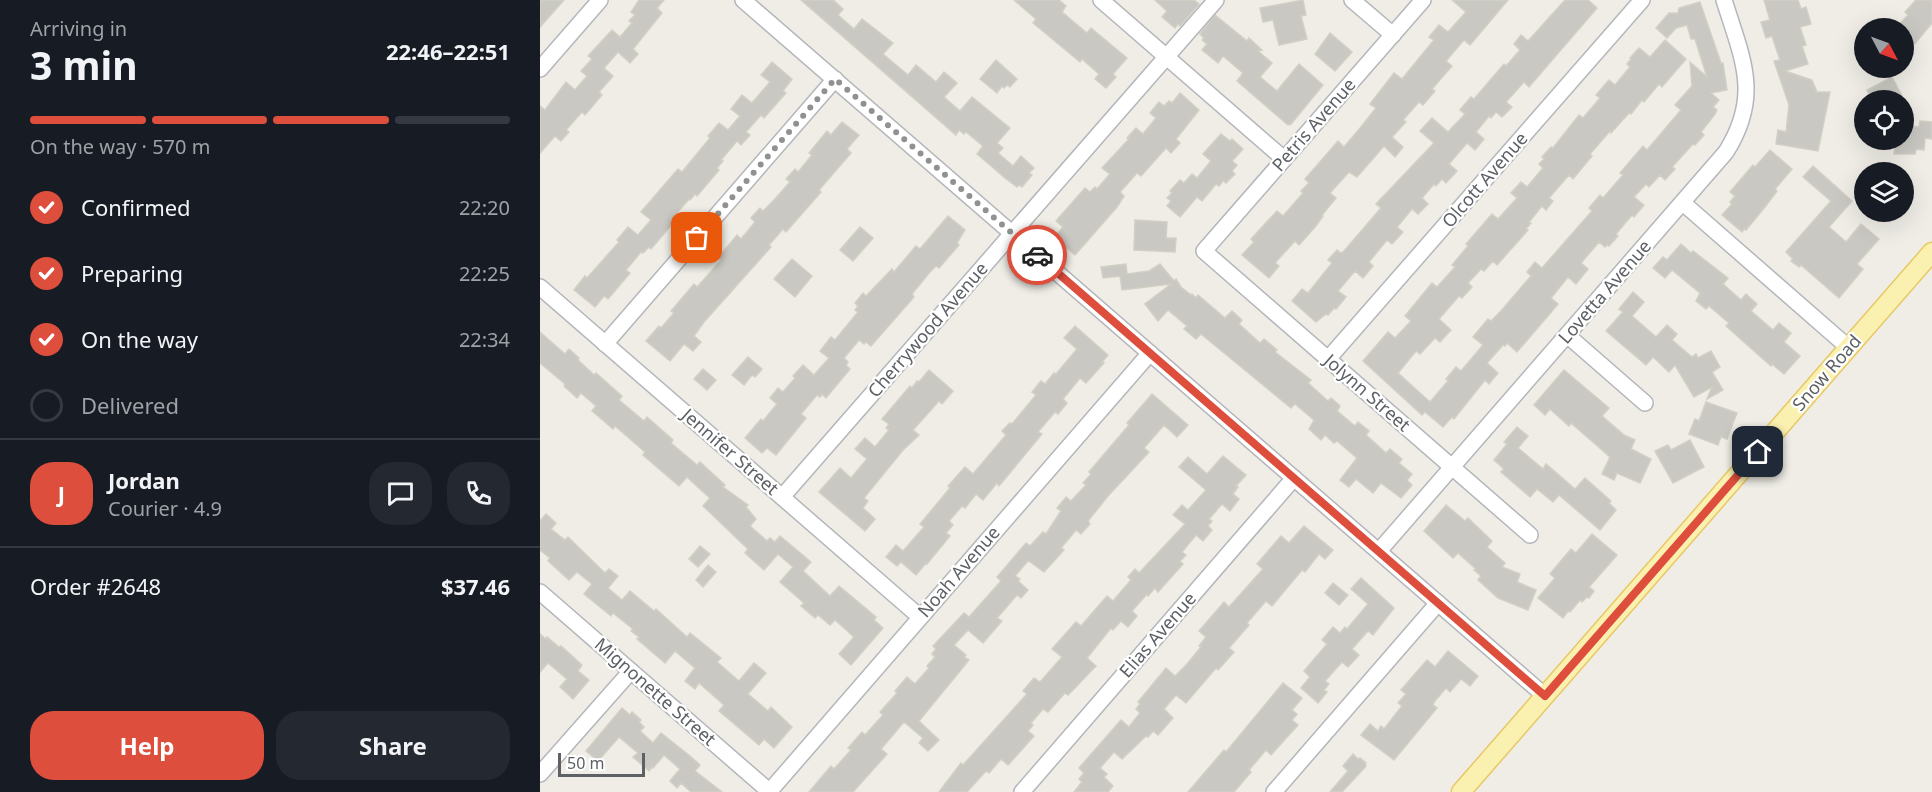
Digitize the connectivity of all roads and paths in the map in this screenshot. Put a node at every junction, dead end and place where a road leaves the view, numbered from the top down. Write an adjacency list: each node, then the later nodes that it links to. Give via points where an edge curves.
1 (600, 0): 11 (street)
2 (743, 0): 12 (street)
3 (1101, 0): 10 (street)
4 (1216, 0): 10 (street, Cherrywood Avenue)
5 (1352, 0): 9 (street)
6 (1423, 0): 9 (street, Petris Avenue)
7 (1642, 0): 23 (street, Olcott Avenue)
8 (1724, 0): 14 (street, Lovetta Avenue, via 1744,66 1746,103 1731,145)
9 (1393, 35): 13 (street, Petris Avenue)
10 (1167, 57): 13 (street); 15 (street, Cherrywood Avenue)
11 (540, 69)
12 (835, 79): 15 (street); 20 (street)
13 (1284, 159): 16 (street, Petris Avenue)
14 (1683, 203): 19 (street, Lovetta Avenue); 21 (street)
15 (1012, 234): 22 (street); 27 (street, Cherrywood Avenue)
16 (1204, 251): 23 (street, Jolynn Street)
17 (1932, 252): 21 (main road, Snow Road)
18 (540, 287): 20 (street, Jennifer Street)
19 (1567, 335): 24 (street); 25 (street, Lovetta Avenue)
20 (605, 344): 27 (street, Jennifer Street)
21 (1849, 348): 34 (main road, Snow Road)
22 (1150, 353): 26 (street); 32 (street, Noah Avenue)
23 (1328, 359): 25 (street, Jolynn Street)
24 (1645, 403)
25 (1452, 467): 28 (street, Jolynn Street); 29 (street, Lovetta Avenue)
26 (1294, 478): 29 (street); 37 (street, Elias Avenue)
27 (782, 497): 32 (street, Jennifer Street)
28 (1530, 535)
29 (1379, 552): 31 (street)
30 (540, 592): 33 (street, Mignonette Street)
31 (1438, 603): 34 (street); 38 (street)
32 (920, 617): 36 (street, Noah Avenue)
33 (631, 671): 35 (street); 36 (street, Mignonette Street)
34 (1545, 696): 39 (main road, Snow Road)
35 (540, 774)
36 (769, 792)
37 (1022, 792)
38 (1274, 792)
39 (1461, 792)

